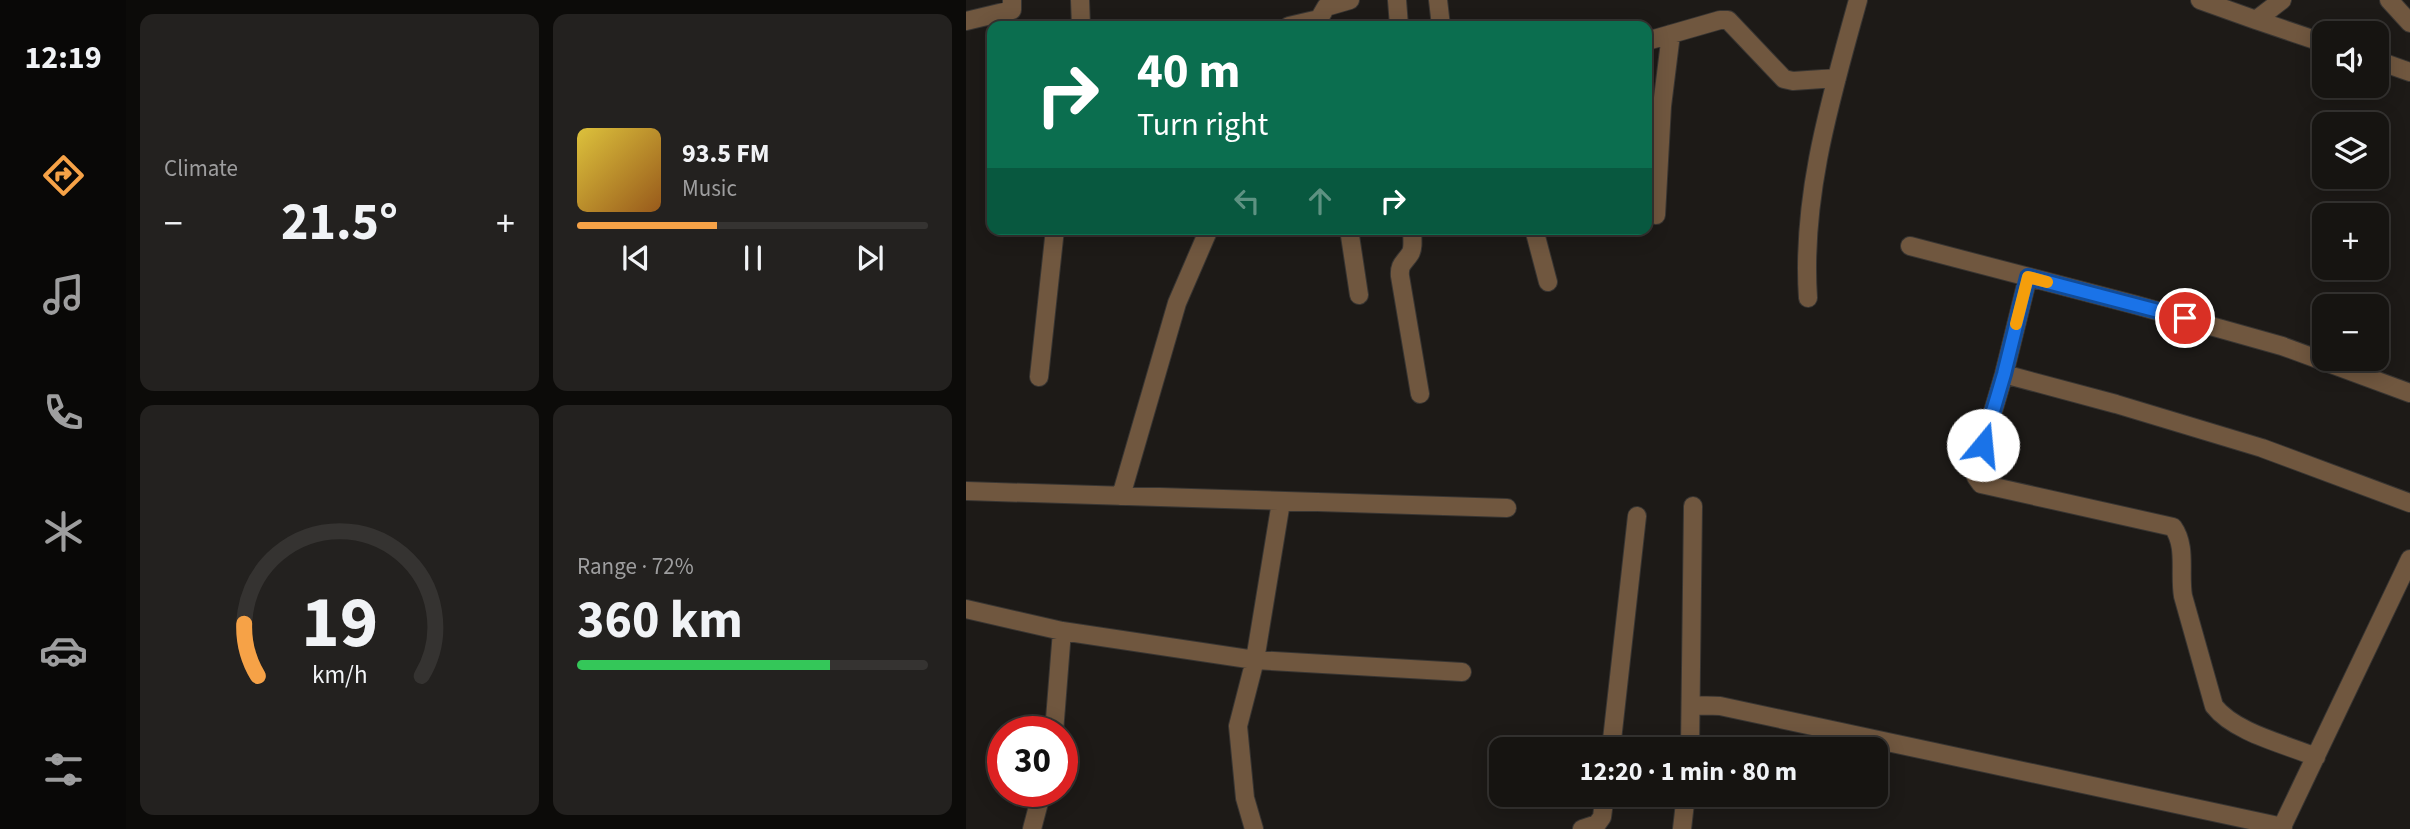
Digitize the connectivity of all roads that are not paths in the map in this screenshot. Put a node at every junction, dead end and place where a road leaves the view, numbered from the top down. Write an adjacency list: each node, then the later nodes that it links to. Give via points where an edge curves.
1 (1012, 0): 11 (street, via 1013,10)
2 (1080, 0): 12 (street)
3 (1350, 0): 13 (street, via 1326,7)
4 (1397, 0): 14 (street)
5 (1438, 0): 15 (street)
6 (1857, 0): 22 (street)
7 (2200, 0): 10 (street)
8 (2282, 0): 10 (street)
9 (2389, 0): 16 (street)
10 (2256, 20): 18 (street)
11 (966, 21)
12 (1081, 21)
13 (1320, 21)
14 (1399, 21)
15 (1440, 21)
16 (2410, 23)
17 (1671, 34): 19 (street); 22 (street, via 1728,20 1784,79); 23 (street)
18 (2312, 39)
19 (1652, 40)
20 (2389, 65): 21 (street)
21 (2410, 72)
22 (1837, 78): 33 (street, via 1812,186 1805,257)
23 (1656, 215)
24 (1054, 235): 35 (street)
25 (1206, 235): 39 (street, via 1177,303)
26 (1350, 235): 32 (street)
27 (1412, 235): 37 (street, via 1409,255 1399,267)
28 (1536, 235): 31 (street)
29 (1910, 246): 30 (street)
30 (2028, 277): 34 (street); 36 (street, via 2282,346)
31 (1548, 282)
32 (1359, 295)
33 (1808, 298)
34 (2004, 374): 41 (street, via 2262,447); 54 (street, via 1976,469 1981,484 2173,527 2180,537 2183,596 2214,706 2236,725)
35 (1039, 377)
36 (2410, 393)
37 (1420, 394)
38 (966, 491): 39 (street)
39 (1121, 496): 40 (street)
40 (1281, 502): 43 (street); 48 (street)
41 (2410, 503)
42 (1693, 506): 50 (street)
43 (1507, 508)
44 (1636, 516): 52 (street)
45 (2410, 559): 54 (street)
46 (966, 609): 47 (street)
47 (1062, 631): 48 (street); 51 (street)
48 (1255, 660): 49 (street); 60 (street, via 1238,726 1245,798)
49 (1462, 672)
50 (1692, 705): 53 (street); 58 (street, via 1720,706)
51 (1055, 716)
52 (1612, 737)
53 (1691, 737)
54 (2316, 757): 58 (street)
55 (1038, 807): 59 (street)
56 (1603, 807): 61 (street, via 1597,824)
57 (1685, 807): 62 (street)
58 (2282, 828)
59 (1032, 829)
60 (1254, 829)
61 (1582, 829)
62 (1682, 829)

